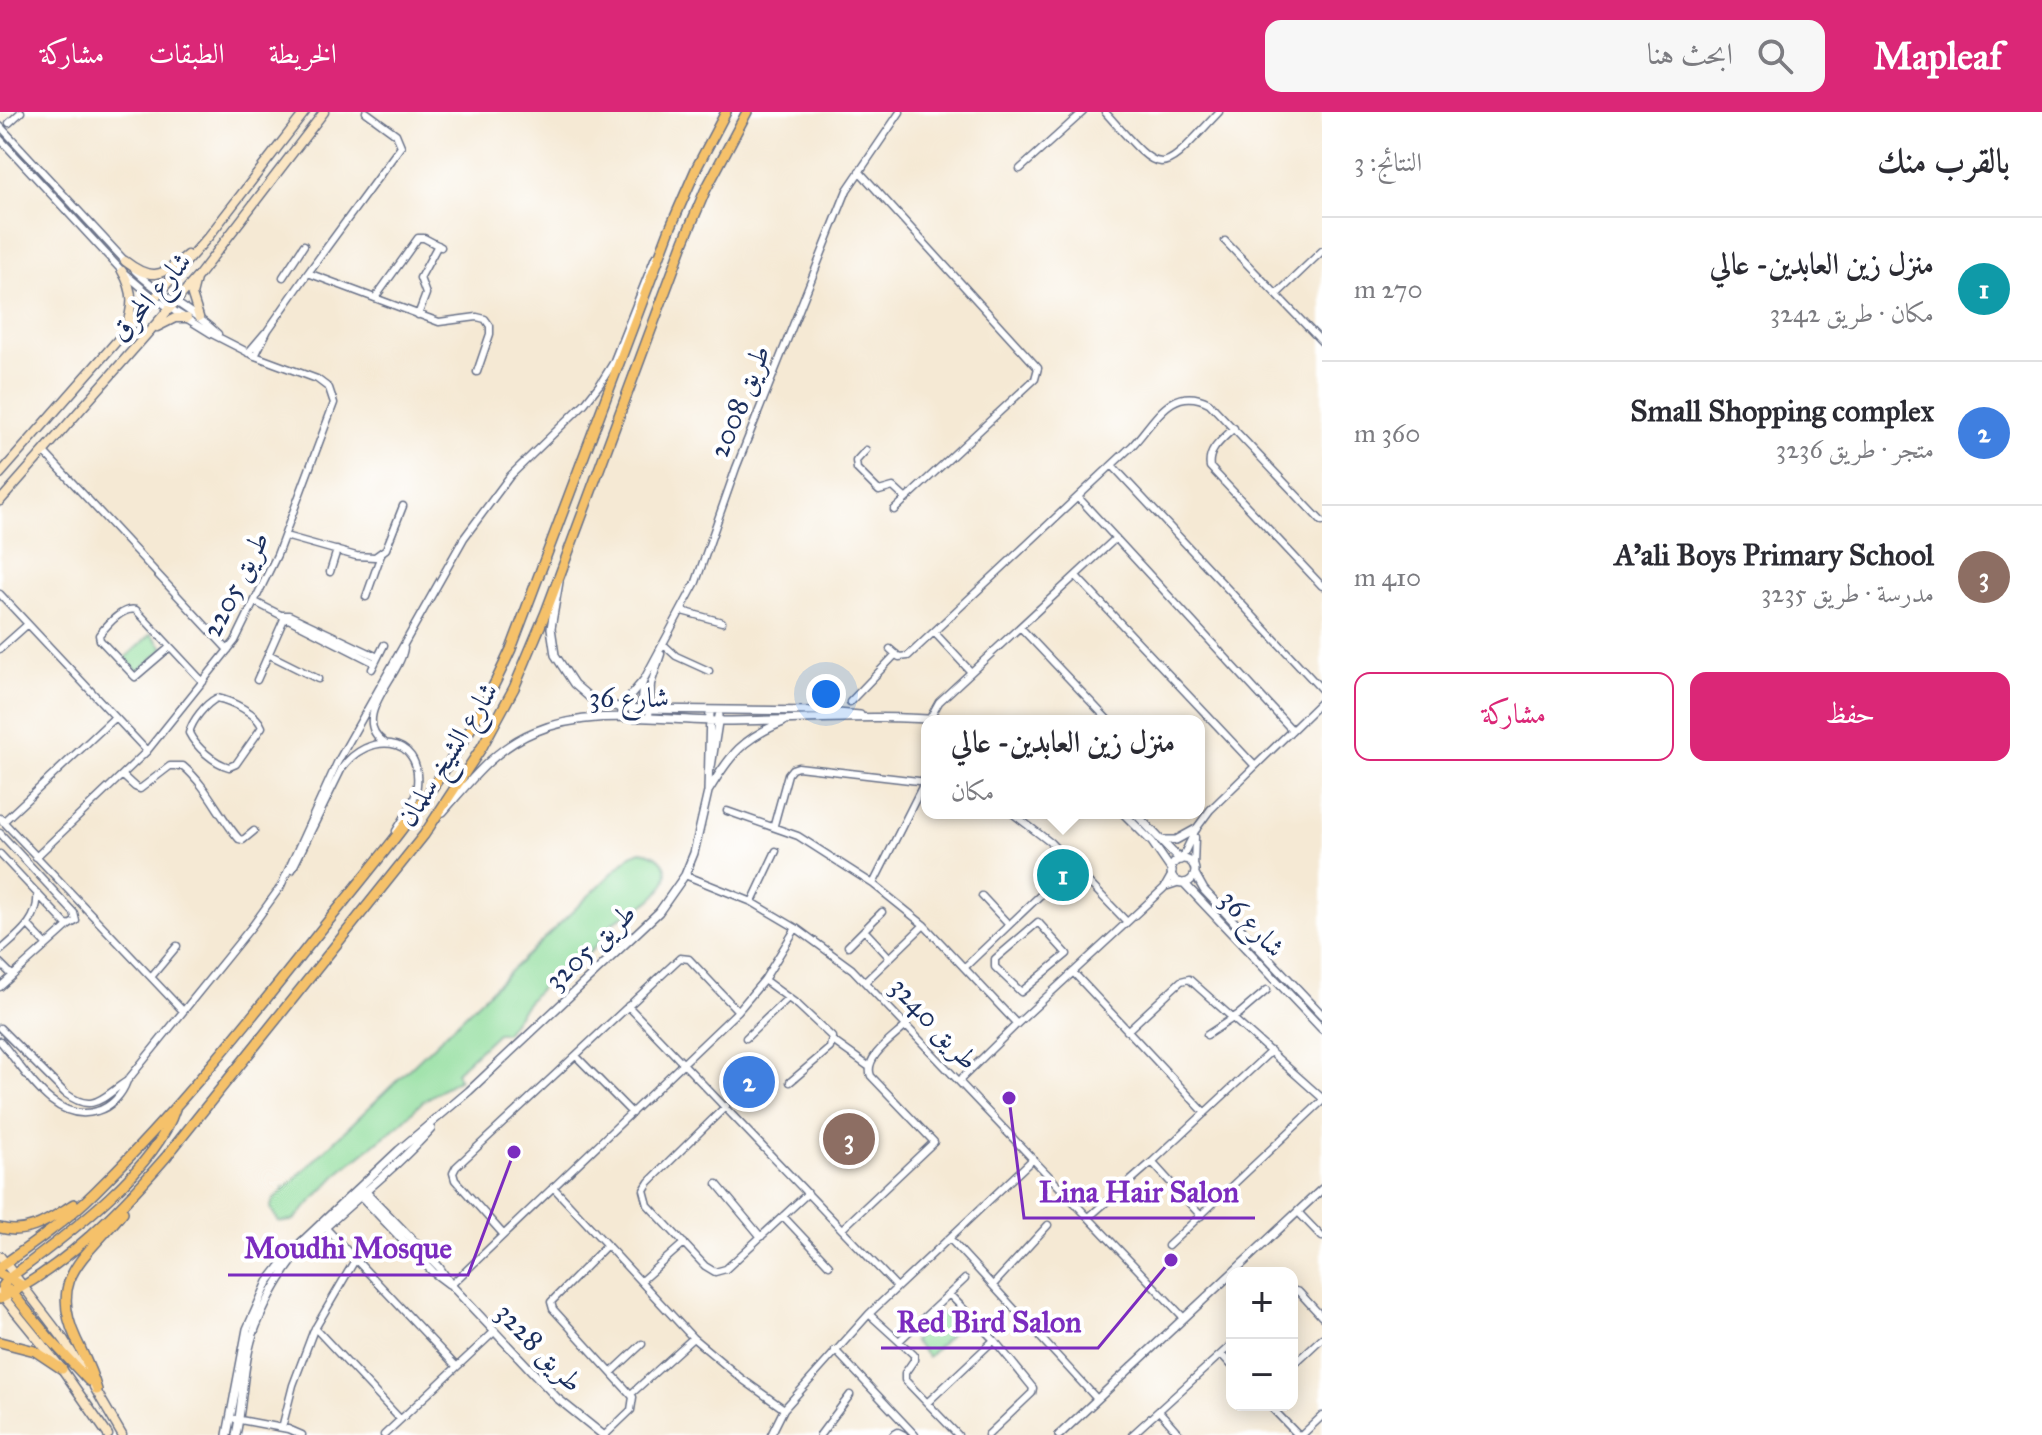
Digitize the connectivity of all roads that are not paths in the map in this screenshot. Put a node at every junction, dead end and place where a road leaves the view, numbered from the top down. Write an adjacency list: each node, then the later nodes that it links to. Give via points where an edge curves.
1 (21, 112): 11 (street)
2 (305, 112): 17 (main road, شارع المحرق)
3 (324, 112): 24 (main road, شارع المحرق)
4 (366, 112): 23 (street, via 396,134 401,141 398,150)
5 (726, 112): 16 (main road, شارع الشيخ سلمان)
6 (747, 112): 56 (main road, شارع الشيخ سلمان, via 684,241)
7 (900, 112): 15 (street, طريق 2008)
8 (1083, 112): 14 (street)
9 (1105, 112): 10 (street, via 1146,158 1162,164 1174,159)
10 (1219, 112)
11 (9, 123)
12 (0, 126): 21 (street)
13 (0, 139): 22 (street)
14 (1020, 169)
15 (859, 171): 45 (street, via 1038,368 1035,379); 61 (street, طريق 2008, via 847,190)
16 (669, 231): 67 (street, via 607,373 585,403 494,496); 117 (main road, شارع الشيخ سلمان, via 495,683 457,752)
17 (209, 236): 21 (main road, via 157,275 143,274); 27 (main road, شارع المحرق)
18 (1225, 241): 26 (street)
19 (304, 245): 25 (street, via 284,274)
20 (1322, 251): 26 (street)
21 (125, 261): 27 (street)
22 (122, 271): 27 (street); 34 (main road, via 133,301)
23 (308, 273): 25 (street); 28 (street)
24 (199, 275): 29 (main road, شارع المحرق); 31 (main road, via 192,295)
25 (301, 282): 37 (street)
26 (1277, 294): 36 (street)
27 (158, 296): 29 (street); 34 (main road, شارع المحرق)
28 (375, 298): 30 (street); 30 (street, via 418,238 424,238 439,246 420,278 426,294)
29 (173, 304): 31 (street, طريق 2205); 32 (street, طريق 2205); 33 (main road, شارع المحرق)
30 (418, 315): 38 (street, via 445,323 477,317 488,322 490,334)
31 (199, 317): 35 (street, طريق 2205)
32 (187, 318): 33 (main road, via 170,320); 35 (street, طريق 2205)
33 (149, 332): 41 (main road, شارع المحرق)
34 (122, 337): 43 (main road, شارع المحرق)
35 (220, 337): 37 (street, طريق 2205)
36 (1322, 342)
37 (251, 354): 50 (street, طريق 2205, via 317,379 333,395 333,411)
38 (477, 372)
39 (1234, 428): 42 (street, via 1209,403 1189,397 1170,403); 49 (street); 57 (street, via 1211,451 1210,467)
40 (866, 450): 45 (street, via 856,461 857,469 879,491 893,487)
41 (44, 452): 46 (main road, شارع المحرق); 72 (street)
42 (1112, 465): 44 (street); 80 (street)
43 (0, 474)
44 (1078, 497): 51 (street); 66 (street)
45 (906, 499): 48 (street)
46 (0, 501)
47 (403, 506): 53 (street)
48 (894, 510)
49 (1322, 522)
50 (286, 533): 52 (street); 60 (street, طريق 2205)
51 (1116, 538): 55 (street); 96 (street)
52 (337, 550): 53 (street, via 362,558); 54 (street)
53 (381, 555): 59 (street)
54 (330, 572)
55 (1076, 576): 65 (street); 99 (street)
56 (559, 579): 84 (street, شارع 36, via 551,628 555,655 588,698); 115 (main road, شارع الشيخ سلمان, via 514,688)
57 (1322, 586)
58 (0, 594): 64 (street)
59 (366, 597)
60 (255, 602): 62 (street); 72 (street, طريق 2205)
61 (682, 611): 63 (street); 69 (street, طريق 2008)
62 (283, 617): 68 (street, via 289,615 375,663); 73 (street)
63 (722, 622)
64 (28, 624): 71 (street); 90 (street)
65 (1020, 627): 75 (street); 89 (street)
66 (934, 632): 75 (street); 82 (street, via 906,657 893,651)
67 (404, 644): 97 (street, via 401,661 372,715 373,731); 128 (street, via 337,763)
68 (384, 645)
69 (664, 646): 74 (street); 78 (street, طريق 2008); 87 (street, طريق 2008, via 651,684)
70 (170, 647): 70 (street, via 131,608 99,635 135,677); 79 (street)
71 (0, 649)
72 (228, 650): 79 (street, طريق 2205)
73 (268, 654): 76 (street); 77 (street)
74 (709, 671)
75 (971, 672): 88 (street)
76 (318, 679)
77 (257, 680)
78 (643, 681): 84 (street); 86 (street, طريق 2008)
79 (203, 682): 83 (street, طريق 2205)
80 (1322, 690)
81 (1322, 701): 96 (street)
82 (850, 702)
83 (184, 708): 91 (street); 98 (street, طريق 2205)
84 (620, 708): 86 (street, شارع 36)
85 (715, 712): 87 (street, شارع 36); 92 (street, شارع 36, via 816,711); 95 (street, طريق 3205)
86 (639, 713): 87 (street, شارع 36); 115 (street, شارع 36, via 573,719 508,745)
87 (649, 713): 95 (street, شارع 36)
88 (932, 715)
89 (1103, 715)
90 (115, 717): 98 (street); 110 (street)
91 (198, 718): 91 (street, via 189,729 191,738 229,767 262,727 257,718 220,698)
92 (878, 718): 93 (street, شارع 36); 94 (street, شارع 36)
93 (788, 720): 95 (street, شارع 36); 103 (street, via 737,748)
94 (921, 720)
95 (714, 721): 103 (street, طريق 3205)
96 (1292, 730): 99 (street)
97 (384, 742): 117 (street, via 410,756 417,777 414,798); 128 (street, via 361,748 349,758)
98 (147, 751): 100 (street, طريق 2205)
99 (1255, 766): 105 (street)
100 (122, 775): 113 (street, via 140,789 170,766 183,766 239,839); 120 (street, طريق 2205)
101 (921, 780): 111 (street, via 798,767 788,774)
102 (921, 791): 127 (street)
103 (708, 792): 125 (street, طريق 3205)
104 (727, 811): 111 (street)
105 (1205, 811)
106 (1020, 819): 122 (street)
107 (1129, 819): 124 (street)
108 (1141, 819): 116 (street)
109 (1199, 819): 112 (street)
110 (2, 820): 120 (street)
111 (774, 825): 127 (street)
112 (1196, 829): 116 (street, via 1176,840); 121 (street); 123 (street)
113 (254, 831)
114 (0, 833): 136 (street, via 74,913 76,921)
115 (424, 835): 195 (main road, شارع الشيخ سلمان)
116 (1160, 840): 121 (street)
117 (389, 845): 184 (main road, شارع الشيخ سلمان)
118 (776, 851): 132 (street)
119 (0, 854): 130 (street)
120 (36, 857): 151 (street)
121 (1181, 860): 123 (street); 124 (street)
122 (1073, 864): 134 (street); 138 (street)
123 (1195, 870): 126 (street, via 1191,880); 161 (street, شارع 36, via 1204,890)
124 (1172, 872): 126 (street); 129 (street)
125 (685, 875): 132 (street, طريق 3240); 188 (street, طريق 3205, via 659,912)
126 (1182, 882): 129 (street); 166 (street, شارع 36)
127 (873, 884): 137 (street)
128 (280, 888): 159 (street)
129 (1164, 888): 134 (street)
130 (37, 893): 135 (street); 136 (street)
131 (982, 896): 138 (street)
132 (752, 902): 139 (street, طريق 3240)
133 (882, 912): 140 (street)
134 (1127, 922): 149 (street)
135 (28, 925): 141 (street); 144 (street)
136 (69, 925): 141 (street)
137 (924, 925): 145 (street); 147 (street)
138 (1009, 925): 147 (street)
139 (796, 928): 152 (street); 153 (street, طريق 3240)
140 (864, 930): 143 (street); 145 (street)
141 (46, 944): 150 (street)
142 (177, 946): 151 (street)
143 (848, 946)
144 (0, 951)
145 (889, 957): 153 (street)
146 (0, 963): 150 (street)
147 (965, 967): 163 (street)
148 (1049, 971): 148 (street, via 1067,954 1038,922 994,963 1021,992); 154 (street)
149 (1073, 972): 154 (street); 167 (street)
150 (12, 975): 155 (street)
151 (151, 977): 159 (street)
152 (764, 980): 157 (street); 160 (street)
153 (865, 982): 164 (street, طريق 3240)
154 (1061, 984): 163 (street)
155 (0, 987)
156 (1267, 990): 162 (street)
157 (788, 998): 169 (street); 171 (street)
158 (628, 1006): 160 (street, via 685,957); 175 (street); 176 (street)
159 (183, 1011): 178 (street)
160 (738, 1011): 176 (street)
161 (1322, 1015)
162 (1232, 1017): 167 (street, via 1189,979); 168 (street); 174 (street)
163 (1017, 1024): 179 (street)
164 (907, 1025): 177 (street); 179 (street, طريق 3240)
165 (0, 1028): 172 (street)
166 (1322, 1029)
167 (1127, 1031): 187 (street)
168 (1207, 1035)
169 (746, 1038)
170 (0, 1041): 173 (street)
171 (833, 1041): 177 (street); 180 (street)
172 (14, 1043): 173 (street); 181 (street)
173 (7, 1048): 182 (street)
174 (1271, 1051): 183 (street); 187 (street)
175 (576, 1056): 186 (street); 208 (street, via 454,1171 455,1180)
176 (683, 1063): 185 (street); 186 (street)
177 (868, 1066): 207 (street, via 871,1076 934,1142)
178 (127, 1081): 181 (street, via 88,1103); 182 (street, via 110,1104 87,1113 63,1109)
179 (959, 1081): 189 (street, طريق 3240)
180 (790, 1082)
181 (58, 1086): 182 (street)
182 (47, 1096)
183 (1322, 1100): 202 (street)
184 (176, 1105): 196 (main road, شارع الشيخ سلمان); 220 (main road, via 163,1135 120,1185)
185 (726, 1106): 199 (street); 212 (street, via 644,1190 648,1205)
186 (632, 1113): 193 (street)
187 (1205, 1113): 190 (street)
188 (442, 1115): 191 (street, طريق 3205); 198 (street, طريق 3205)
189 (1033, 1159): 203 (street, طريق 3240); 211 (street)
190 (1152, 1162): 202 (street); 203 (street)
191 (377, 1170): 197 (street, طريق 3205); 198 (street)
192 (717, 1184): 209 (street)
193 (553, 1187): 208 (street); 213 (street)
194 (1322, 1189): 200 (street)
195 (138, 1190): 223 (main road, شارع الشيخ سلمان, via 71,1254); 247 (main road, via 75,1268 65,1293 67,1315)
196 (95, 1192): 206 (main road, via 30,1229); 216 (main road, شارع الشيخ سلمان)
197 (352, 1193): 198 (street); 204 (street, طريق 3205)
198 (364, 1193): 204 (street, طريق 3205); 221 (street, طريق 3228, via 433,1272)
199 (808, 1193): 201 (street); 207 (street)
200 (1298, 1212): 210 (street); 229 (street)
201 (783, 1216): 209 (street); 217 (street)
202 (1201, 1216): 214 (street)
203 (1089, 1217): 229 (street, طريق 3240)
204 (323, 1225): 215 (street); 256 (street, طريق 3205, via 276,1284 255,1328)
205 (1048, 1225): 222 (street)
206 (0, 1228)
207 (842, 1229): 224 (street)
208 (503, 1234): 221 (street)
209 (761, 1237): 212 (street, via 719,1272 708,1269)
210 (1322, 1237)
211 (950, 1239): 222 (street); 224 (street)
212 (684, 1243): 219 (street)
213 (607, 1245): 219 (street); 245 (street, via 551,1305)
214 (1168, 1246)
215 (355, 1260): 230 (street); 243 (street)
216 (2, 1262): 220 (main road)
217 (829, 1265)
218 (965, 1279): 226 (street)
219 (641, 1281): 232 (street)
220 (4, 1285): 223 (main road, شارع الشيخ سلمان); 244 (main road); 246 (main road)
221 (451, 1285): 231 (street, طريق 3228)
222 (993, 1285): 250 (street)
223 (23, 1286): 246 (main road)
224 (897, 1287): 227 (street)
225 (1298, 1292): 228 (street)
226 (949, 1294): 234 (street); 235 (street)
227 (869, 1314): 235 (street); 239 (street)
228 (1322, 1317)
229 (1184, 1318): 250 (street)
230 (315, 1328): 257 (street); 258 (street)
231 (494, 1332): 243 (street); 265 (street, طريق 3228, via 557,1398)
232 (693, 1338): 248 (street); 252 (street)
233 (1322, 1338): 242 (street)
234 (994, 1340): 251 (street); 272 (street, via 1033,1388)
235 (899, 1341): 251 (street, via 914,1357 905,1380)
236 (0, 1342): 244 (main road, via 35,1351)
237 (642, 1344): 245 (street)
238 (1226, 1349): 240 (street)
239 (835, 1350): 252 (street); 270 (street)
240 (1221, 1354): 241 (street); 253 (street)
241 (1226, 1359)
242 (1298, 1360)
243 (456, 1366): 257 (street)
244 (62, 1369): 259 (main road)
245 (612, 1372): 248 (street)
246 (89, 1381): 247 (main road)
247 (97, 1390): 260 (main road)
248 (631, 1394): 265 (street, via 631,1410)
249 (850, 1395): 267 (street)
250 (1097, 1399): 273 (street)
251 (928, 1402): 271 (street)
252 (784, 1409): 266 (street)
253 (1159, 1411): 274 (street); 275 (street)
254 (1275, 1411): 276 (street)
255 (1322, 1416): 276 (street)
256 (234, 1419): 258 (street); 261 (street, طريق 3205); 262 (street, طريق 3205)
257 (400, 1419): 264 (street)
258 (282, 1428): 263 (street)
259 (108, 1435)
260 (122, 1435)
261 (227, 1435)
262 (236, 1435)
263 (302, 1435)
264 (384, 1435)
265 (604, 1435)
266 (771, 1435)
267 (820, 1435)
268 (893, 1435): 269 (street)
269 (904, 1435)
270 (915, 1435)
271 (958, 1435)
272 (988, 1435)
273 (1059, 1435)
274 (1132, 1435)
275 (1180, 1435)
276 (1300, 1435)

